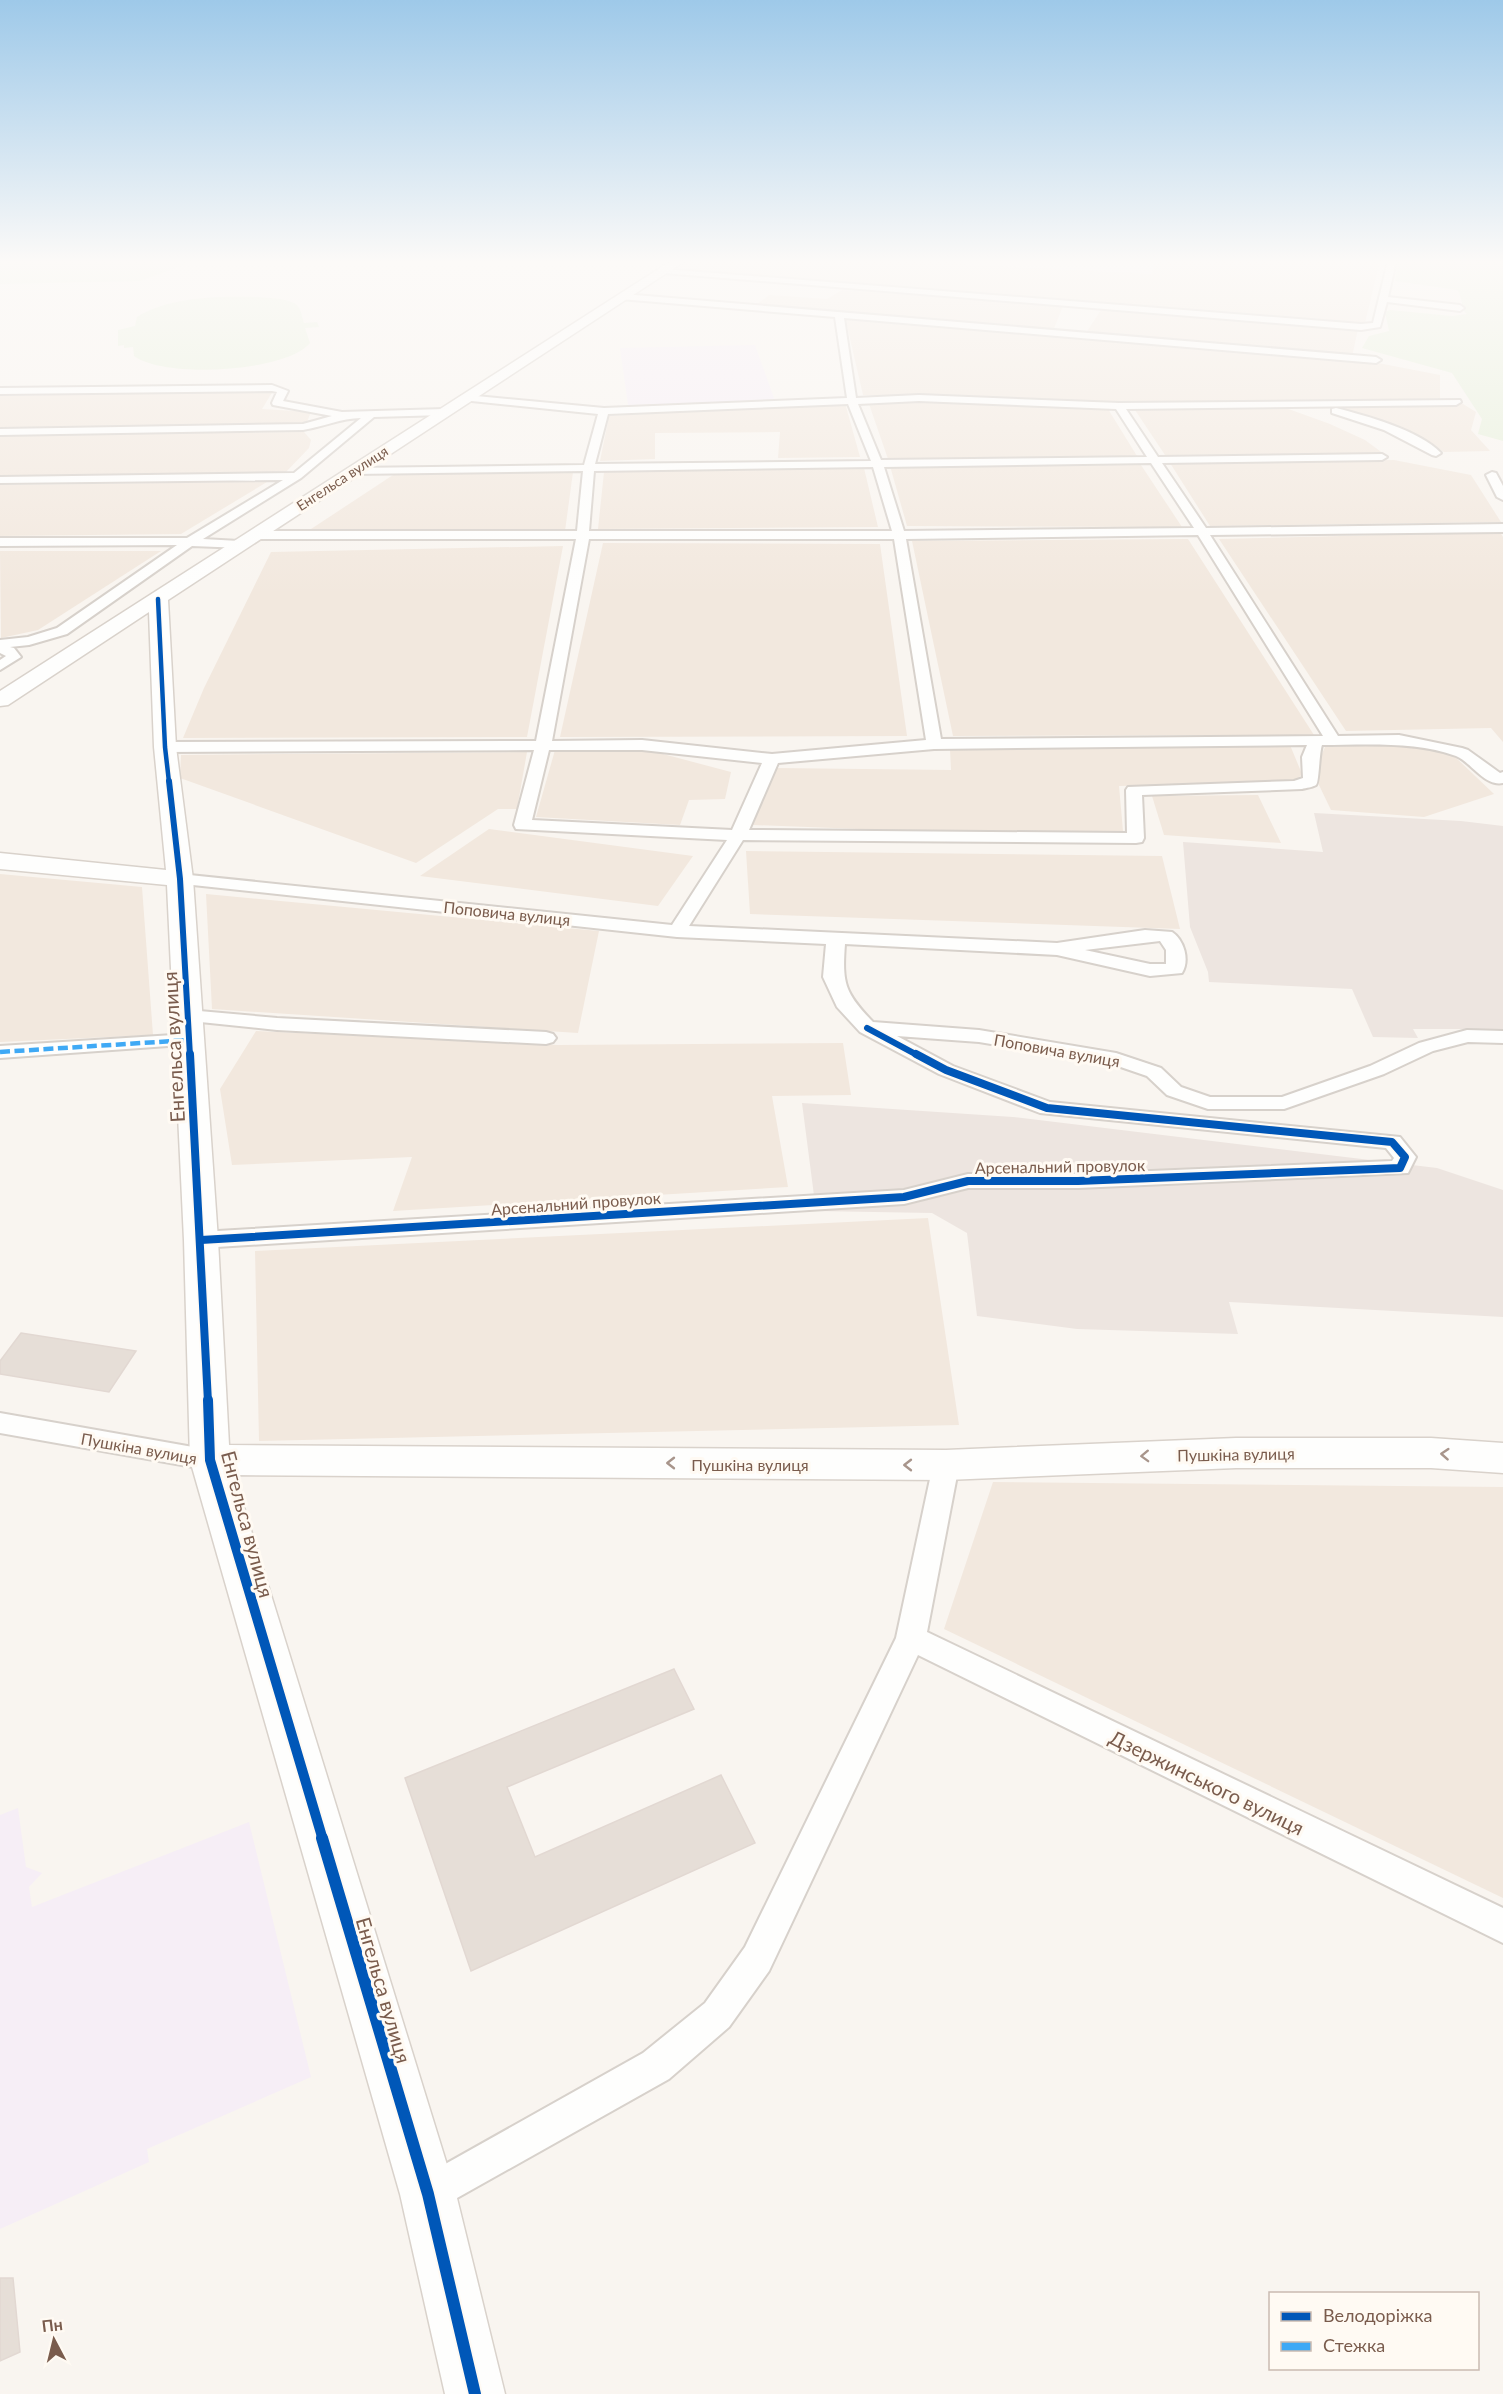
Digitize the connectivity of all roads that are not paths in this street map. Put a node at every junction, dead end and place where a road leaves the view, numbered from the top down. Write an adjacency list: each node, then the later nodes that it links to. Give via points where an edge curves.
1 (505, 373): 4 (street, Енгельса вулиця)
2 (848, 373): 5 (street)
3 (0, 391): 12 (street, via 279,389 283,391 277,403)
4 (466, 398): 9 (street); 10 (street, Енгельса вулиця)
5 (852, 401): 8 (street, via 919,398); 9 (street); 17 (street)
6 (1456, 402): 7 (street)
7 (1311, 404): 8 (street); 14 (street, via 1388,426)
8 (1119, 406): 16 (street)
9 (604, 411): 18 (street)
10 (444, 412): 11 (street); 19 (street, Енгельса вулиця)
11 (370, 414): 12 (street); 21 (street)
12 (342, 416): 13 (street, via 303,427)
13 (0, 432)
14 (1436, 453)
15 (1382, 457): 16 (street)
16 (1155, 460): 17 (street); 25 (street)
17 (877, 463): 18 (street); 28 (street)
18 (589, 468): 19 (street); 27 (street)
19 (352, 471): 26 (street, Енгельса вулиця)
20 (1492, 475): 23 (street)
21 (297, 476): 22 (street); 30 (street)
22 (0, 480)
23 (1503, 497)
24 (1503, 528): 25 (street)
25 (1203, 533): 28 (street); 37 (street)
26 (255, 535): 27 (street); 31 (street, Енгельса вулиця)
27 (583, 536): 28 (street); 39 (street)
28 (899, 536): 38 (street)
29 (0, 542): 30 (street)
30 (189, 542): 31 (street); 33 (street, via 62,631)
31 (238, 545): 32 (street, Енгельса вулиця)
32 (158, 598): 35 (street, Енгельса вулиця); 40 (street, Енгельса вулиця)
33 (0, 647): 34 (street, via 14,657)
34 (0, 666)
35 (0, 700)
36 (1316, 742): 37 (street); 38 (street); 43 (street, via 1310,757 1311,782 1296,786 1134,790 1136,838)
37 (1334, 742): 42 (street, via 1400,740 1462,753 1498,779)
38 (934, 744): 41 (street)
39 (543, 745): 40 (street); 41 (street, via 642,745); 43 (street, via 522,825)
40 (165, 747): 45 (street, Енгельса вулиця)
41 (772, 759): 43 (street)
42 (1503, 777)
43 (738, 835): 46 (street)
44 (0, 861): 45 (street)
45 (180, 879): 46 (street, Поповича вулиця); 49 (street, Енгельса вулиця)
46 (677, 931): 47 (street, Поповича вулиця)
47 (836, 940): 48 (street, Поповича вулиця); 50 (street, via 833,977 847,1007)
48 (1057, 949): 48 (street, Поповича вулиця, via 1150,970 1175,969 1177,958 1173,943 1164,936)
49 (189, 1028): 52 (street, via 277,1024); 53 (street); 54 (street, Енгельса вулиця)
50 (867, 1028): 51 (street, Поповича вулиця, via 979,1036 1116,1059 1154,1072 1174,1091 1208,1103 1284,1103 1377,1070 1426,1047 1467,1036); 54 (street, Арсенальний провулок, via 946,1070 1047,1108 1392,1142 1405,1157 1400,1168 1078,1181 968,1181 904,1197)
51 (1503, 1036)
52 (546, 1038)
53 (0, 1052)
54 (201, 1240): 57 (street, Енгельса вулиця)
55 (0, 1423): 57 (street, Пушкіна вулиця)
56 (1503, 1458): 58 (street, Пушкіна вулиця, one-way to 58, via 1431,1453 1236,1453)
57 (210, 1460): 58 (street, Пушкіна вулиця, one-way to 57); 61 (street, Енгельса вулиця)
58 (946, 1465): 59 (street)
59 (911, 1638): 60 (street, Дзержинського вулиця); 61 (street, via 757,1959 717,2015 656,2066)
60 (1503, 1926)
61 (428, 2194): 62 (street, Енгельса вулиця)
62 (475, 2394)

